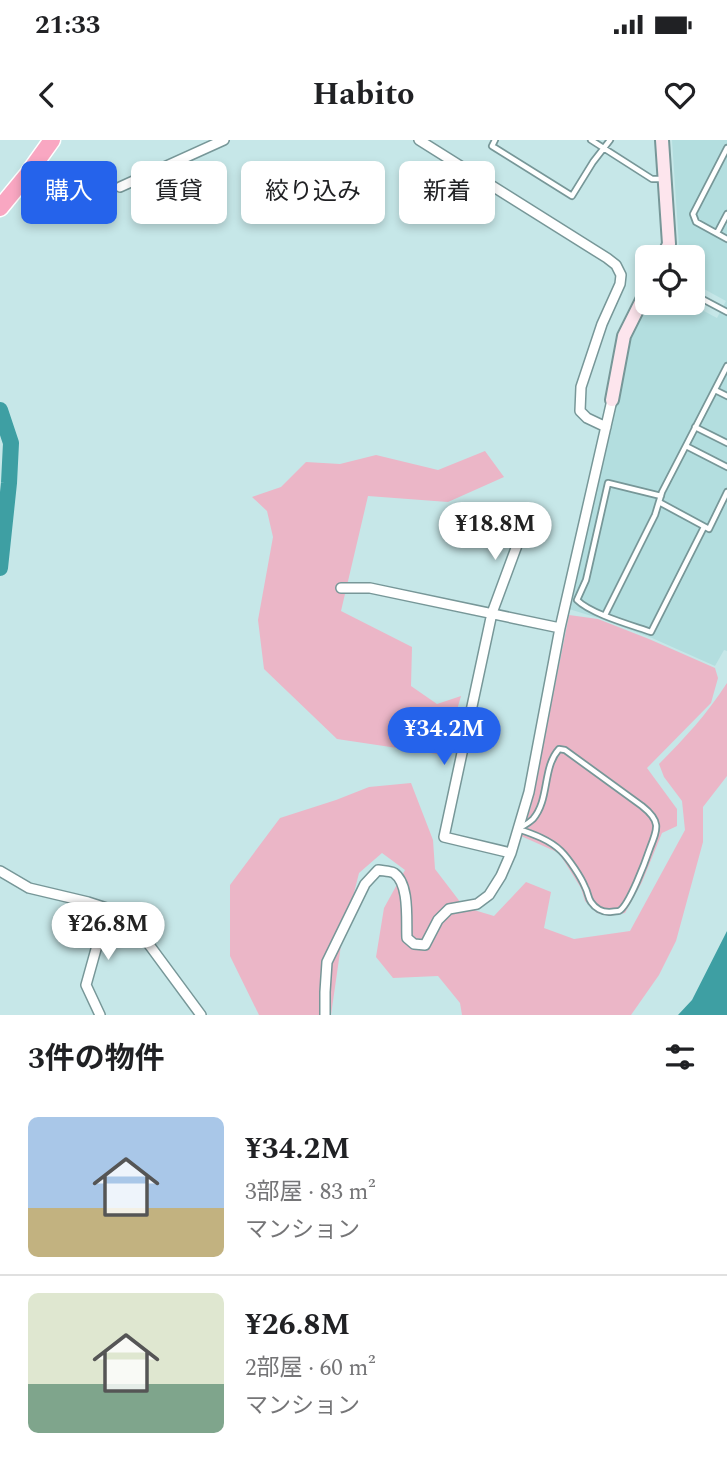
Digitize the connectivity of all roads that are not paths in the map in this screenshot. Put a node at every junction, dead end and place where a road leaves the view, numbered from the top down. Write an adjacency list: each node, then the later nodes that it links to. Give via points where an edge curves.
1 (52, 140): 12 (highway)
2 (224, 140): 11 (street)
3 (419, 140): 24 (street, via 616,265 620,284 580,395 580,411)
4 (495, 140): 8 (lane, via 492,146 572,196)
5 (591, 140): 8 (lane)
6 (610, 140): 8 (lane)
7 (662, 140): 10 (street)
8 (604, 148): 10 (lane, via 652,179)
9 (727, 148): 14 (lane, via 693,214 696,222)
10 (665, 179): 16 (street)
11 (120, 187)
12 (0, 208)
13 (727, 214): 14 (lane)
14 (717, 233): 15 (lane)
15 (727, 239)
16 (669, 245)
17 (705, 300): 18 (lane)
18 (727, 312)
19 (635, 315): 23 (street, via 624,337)
20 (726, 370): 21 (lane)
21 (715, 390): 22 (lane); 25 (lane)
22 (727, 396)
23 (612, 401): 24 (street)
24 (606, 427): 37 (street)
25 (695, 427): 26 (lane); 27 (lane)
26 (727, 443)
27 (686, 446): 28 (lane); 30 (lane)
28 (727, 467)
29 (727, 492): 33 (lane, via 709,529)
30 (661, 496): 31 (lane); 36 (lane, via 608,483 586,580 577,600)
31 (659, 502): 33 (lane); 36 (lane)
32 (526, 521): 35 (street)
33 (704, 527): 36 (lane, via 651,632)
34 (341, 588): 35 (street, via 370,588)
35 (492, 613): 37 (street); 39 (street, via 444,838)
36 (604, 615)
37 (560, 628): 38 (street)
38 (518, 829): 38 (lane, via 561,850 591,902 597,909 612,912 619,911 631,895 656,822 642,806 559,749 552,756 537,813); 39 (street)
39 (511, 853): 44 (street, via 489,895 477,904 449,909 425,945 407,938 405,891 400,879 393,872 378,870 365,884 327,962)
40 (0, 871): 41 (street, via 29,888)
41 (112, 909): 42 (street, via 86,985); 43 (street, via 139,931)
42 (100, 1015)
43 (201, 1015)
44 (325, 1015)

